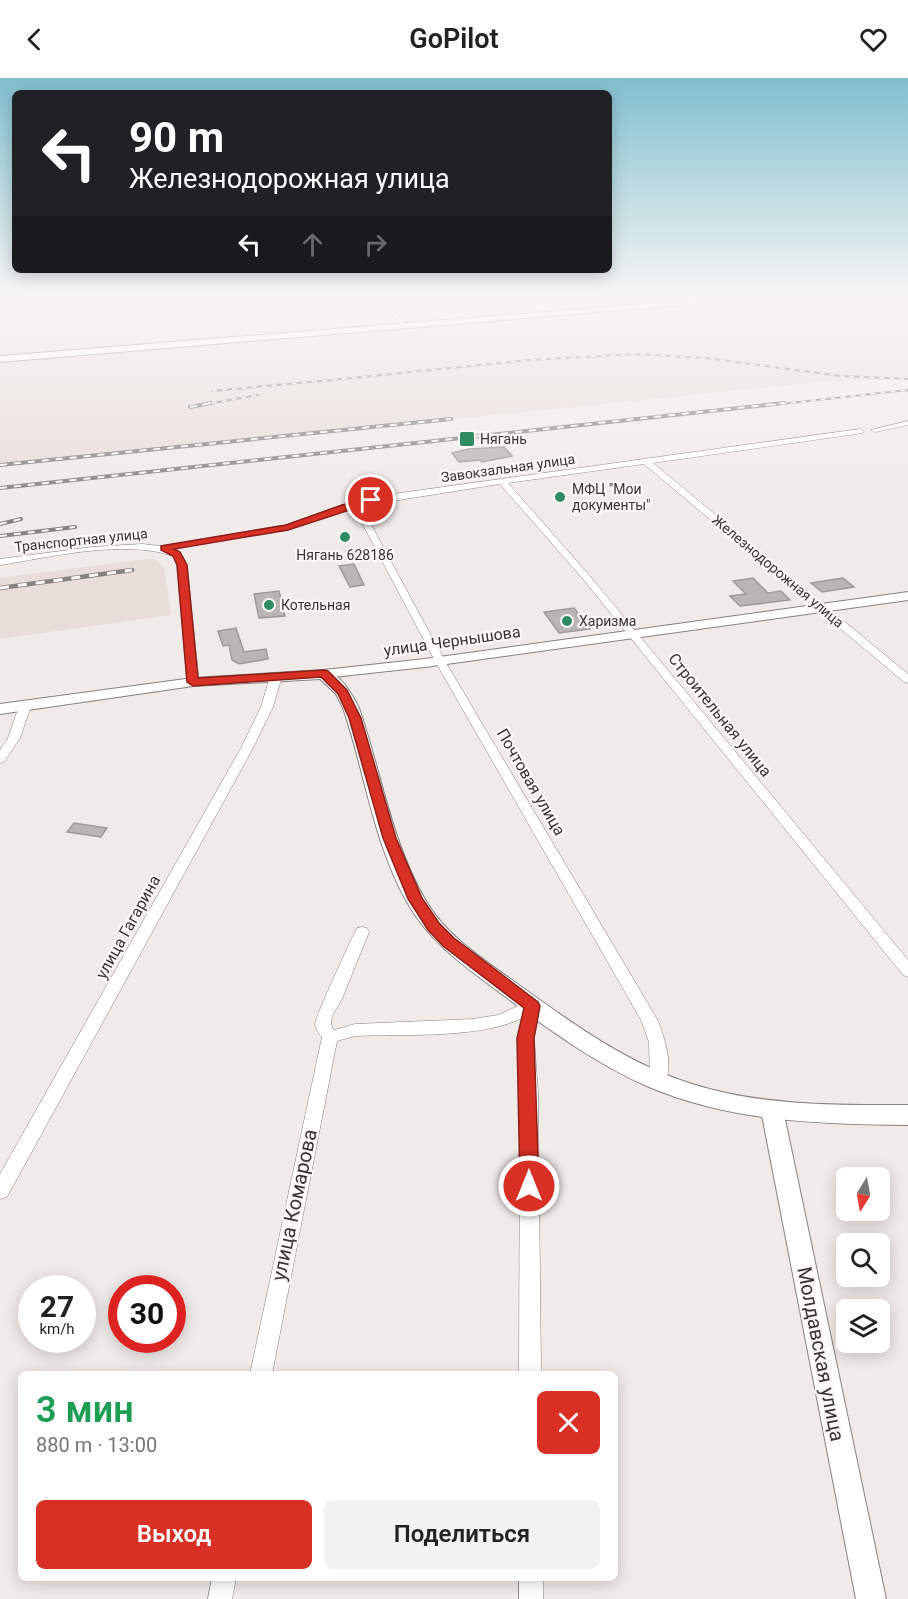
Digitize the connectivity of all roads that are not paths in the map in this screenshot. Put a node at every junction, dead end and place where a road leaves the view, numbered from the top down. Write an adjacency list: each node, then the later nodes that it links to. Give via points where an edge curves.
1 (908, 423): 3 (street)
2 (860, 430): 4 (street, Завокзальная улица)
3 (875, 430)
4 (647, 462): 5 (street, Завокзальная улица); 10 (street, Железнодорожная улица)
5 (503, 483): 6 (street, Завокзальная улица); 11 (street, Строительная улица)
6 (357, 504): 7 (street, Завокзальная улица, via 288,527); 12 (street, Почтовая улица)
7 (164, 548): 8 (street, Транспортная улица, via 126,547); 16 (street, Транспортная улица, via 177,554 182,565)
8 (0, 562)
9 (908, 596): 10 (street, улица Чернышова)
10 (822, 607): 11 (street, улица Чернышова); 15 (street, Железнодорожная улица)
11 (632, 635): 12 (street, улица Чернышова); 21 (street, Строительная улица)
12 (440, 661): 13 (street, улица Чернышова); 24 (street, Почтовая улица, via 649,1019 660,1052)
13 (324, 674): 14 (main road, улица Чернышова); 22 (main road, via 339,687 351,708 388,833 419,906 449,942)
14 (276, 676): 16 (main road, улица Чернышова); 27 (street, улица Гагарина, via 267,707 247,748)
15 (908, 680)
16 (193, 682): 17 (main road, улица Чернышова)
17 (25, 706): 18 (main road, улица Чернышова); 19 (street, via 19,728)
18 (0, 710)
19 (0, 759)
20 (362, 932): 23 (street, улица Комарова, via 324,1016 323,1026)
21 (908, 971)
22 (532, 1006): 23 (street, via 501,1021 356,1030); 24 (main road); 29 (street, via 526,1038)
23 (330, 1037): 28 (street, улица Комарова)
24 (658, 1081): 25 (main road, via 718,1101)
25 (772, 1110): 26 (main road); 34 (street, Молдавская улица)
26 (908, 1115)
27 (0, 1191)
28 (262, 1371)
29 (530, 1371)
30 (223, 1581): 32 (street)
31 (531, 1581): 33 (street)
32 (220, 1599)
33 (531, 1599)
34 (871, 1599)

